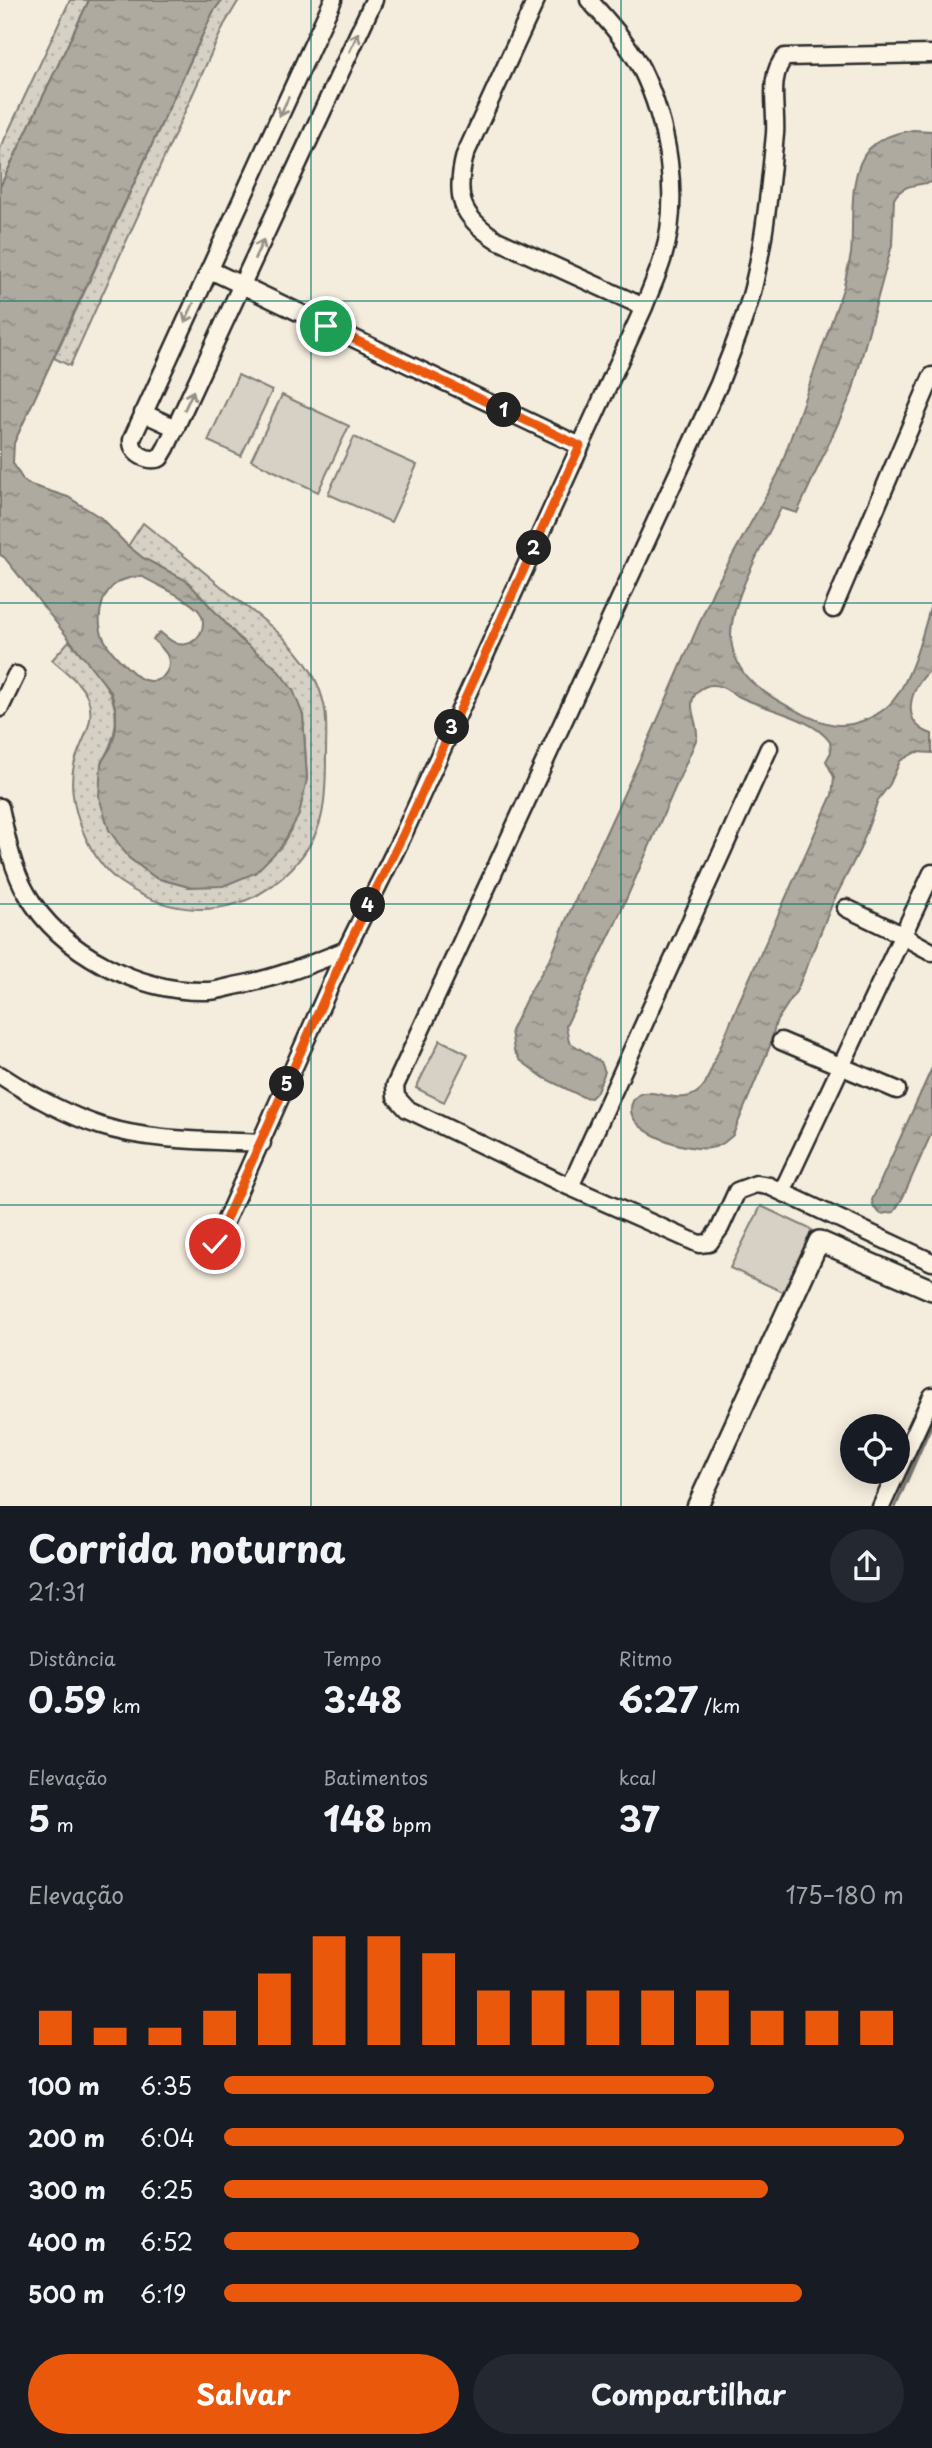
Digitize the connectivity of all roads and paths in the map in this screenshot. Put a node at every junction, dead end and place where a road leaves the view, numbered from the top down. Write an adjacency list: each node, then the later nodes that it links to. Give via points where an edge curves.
1 (333, 0): 6 (street, one-way to 6)
2 (374, 0): 7 (street, one-way to 2)
3 (536, 0): 8 (street, via 465,156 460,176 467,216 497,240)
4 (589, 0): 8 (street, via 619,34 640,68 658,111 670,166 672,200 664,256)
5 (932, 54): 28 (street, via 785,57 779,63 765,220 753,288 736,341 395,1086 396,1097 408,1109)
6 (209, 270): 7 (street); 10 (street, one-way to 10)
7 (242, 286): 11 (street, one-way to 7); 12 (street)
8 (644, 307): 12 (street)
9 (932, 376): 13 (street)
10 (143, 413): 11 (street); 11 (street, via 132,439 135,453 160,458)
11 (176, 428)
12 (580, 446): 21 (street)
13 (832, 609)
14 (16, 675): 15 (street)
15 (0, 708)
16 (769, 747): 28 (street)
17 (0, 807): 21 (street, via 26,894 52,928 83,954 117,972 158,986 208,991 265,981)
18 (932, 873): 20 (street)
19 (846, 908): 20 (street)
20 (903, 936): 22 (street); 24 (street)
21 (346, 950): 27 (street)
22 (932, 952)
23 (781, 1041): 24 (street)
24 (841, 1065): 26 (street); 29 (street)
25 (0, 1075): 27 (street, via 37,1100 102,1126 164,1138)
26 (897, 1090)
27 (262, 1143): 30 (street)
28 (570, 1187): 29 (street, via 699,1244 709,1243 720,1228 737,1191 756,1184)
29 (782, 1192): 31 (street)
30 (215, 1244)
31 (932, 1262)
32 (932, 1290): 36 (street, via 819,1241)
33 (932, 1396): 34 (street)
34 (910, 1443)
35 (891, 1484): 37 (street)
36 (697, 1506)
37 (881, 1506)

